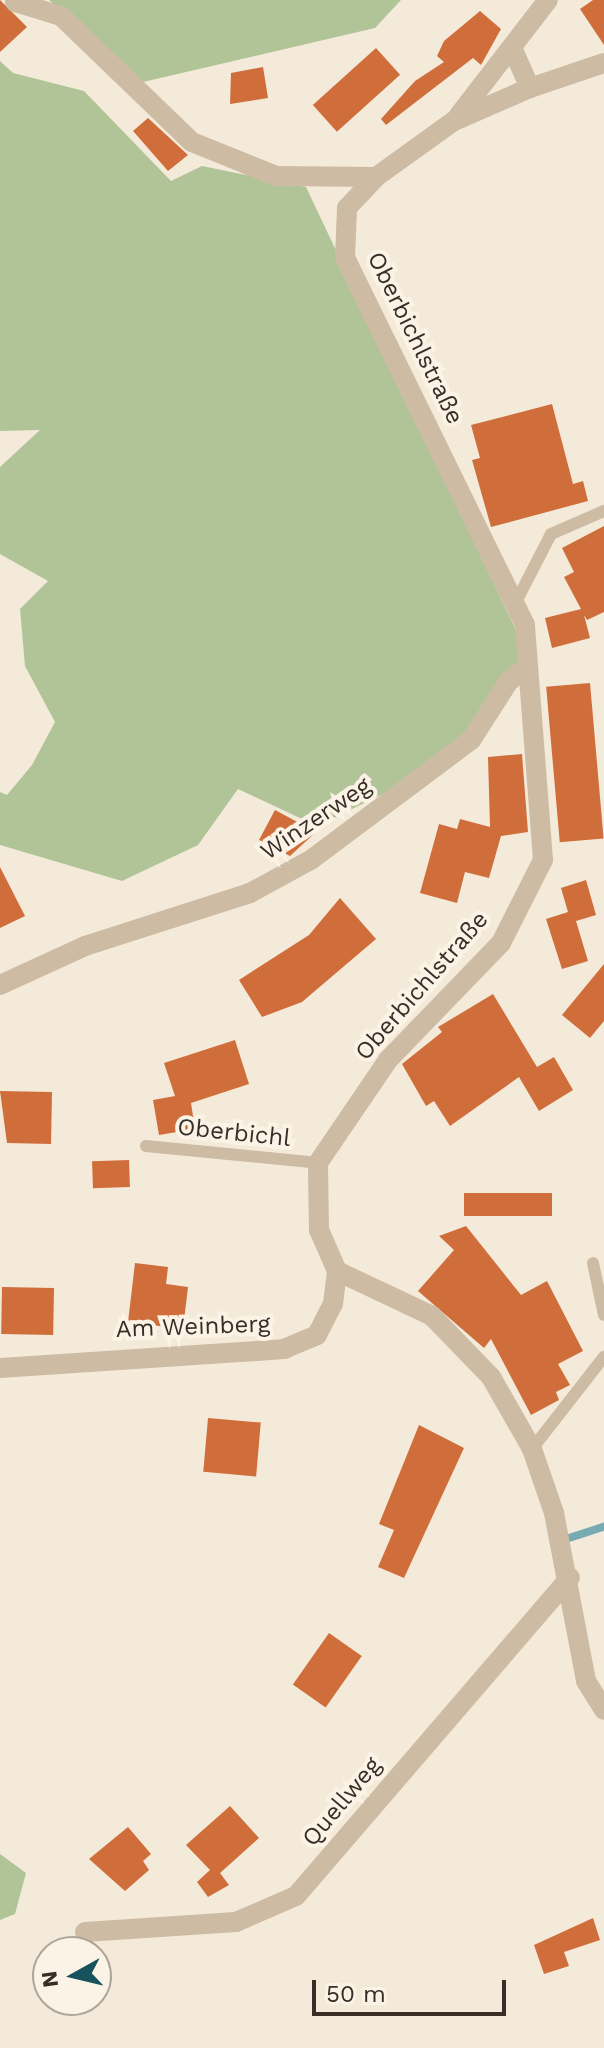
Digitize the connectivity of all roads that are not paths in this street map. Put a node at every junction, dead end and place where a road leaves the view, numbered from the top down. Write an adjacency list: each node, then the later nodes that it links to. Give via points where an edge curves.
1 (548, 0): 3 (street)
2 (15, 2): 7 (street, via 61,16 192,142 276,176)
3 (514, 52): 5 (street); 6 (street)
4 (604, 63): 5 (street, Oberbichlstraße)
5 (530, 88): 6 (street, Oberbichlstraße)
6 (454, 121): 7 (street, Oberbichlstraße)
7 (376, 177): 9 (street, Oberbichlstraße, via 347,208 345,258)
8 (604, 511): 9 (lane, via 551,534)
9 (516, 602): 10 (street, Oberbichlstraße)
10 (528, 666): 11 (street, Winzerweg, via 509,681 471,740 312,859 250,893 85,946); 13 (street, Oberbichlstraße, via 544,845 528,898 501,943 388,1060)
11 (0, 985)
12 (146, 1146): 13 (lane, Oberbichl)
13 (318, 1163): 15 (street, via 319,1230)
14 (593, 1263): 16 (lane)
15 (337, 1271): 18 (street, Am Weinberg, via 333,1304 317,1335 284,1349); 19 (street, via 432,1316 467,1347)
16 (604, 1315)
17 (604, 1357): 19 (lane)
18 (0, 1368)
19 (532, 1449): 20 (street)
20 (570, 1578): 21 (street, via 586,1681); 22 (street, Quellweg, via 296,1896 236,1922)
21 (604, 1710)
22 (85, 1932)

